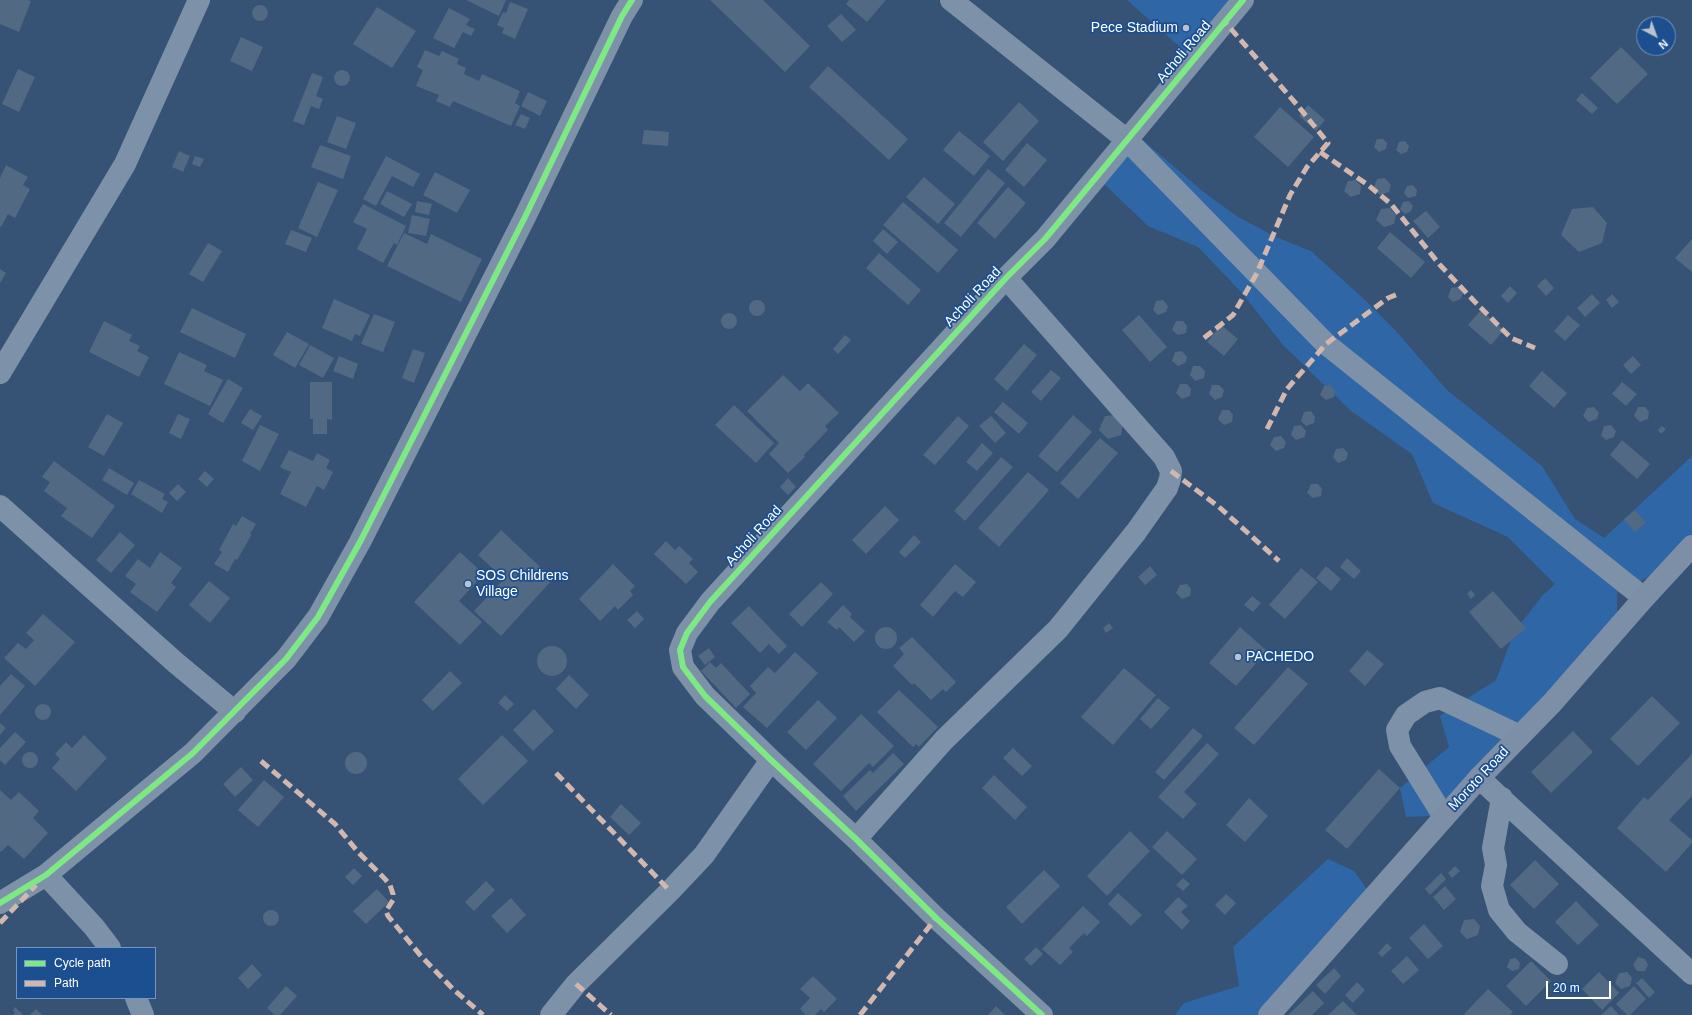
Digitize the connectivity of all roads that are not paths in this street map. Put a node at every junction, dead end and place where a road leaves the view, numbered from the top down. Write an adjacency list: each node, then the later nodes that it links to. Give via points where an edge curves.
1 (198, 0): 7 (street, via 125,164)
2 (632, 0): 11 (street, via 525,217 356,548 318,617 286,659)
3 (951, 0): 5 (street)
4 (1243, 0): 5 (street, Acholi Road)
5 (1126, 140): 6 (street, Acholi Road, via 1045,239); 10 (street, via 1326,344)
6 (1006, 278): 13 (street, Acholi Road, via 710,602 687,633 680,650 683,667 705,696); 17 (street, via 1164,457 1171,472 1170,479 1167,488 1136,532 1058,629 944,740)
7 (0, 373)
8 (0, 506): 11 (street, via 176,663)
9 (1692, 546): 10 (main road, Moroto Road)
10 (1644, 598): 12 (main road, Moroto Road)
11 (235, 712): 18 (street, via 193,753)
12 (1520, 736): 14 (main road, Moroto Road); 16 (street, via 1440,698 1425,702 1406,715 1397,730 1400,746)
13 (771, 760): 17 (street, Acholi Road); 25 (street, via 704,856 576,984)
14 (1479, 778): 15 (street); 16 (main road, Moroto Road)
15 (1502, 798): 21 (street, via 1493,848 1496,865 1492,886 1499,910 1516,932); 22 (street)
16 (1444, 817): 27 (main road, Moroto Road)
17 (856, 839): 26 (street, Acholi Road, via 936,918)
18 (46, 875): 19 (street); 20 (street)
19 (0, 903)
20 (109, 947)
21 (1558, 964)
22 (1692, 974)
23 (136, 999): 24 (street)
24 (143, 1015)
25 (551, 1015)
26 (1042, 1015)
27 (1269, 1015)

